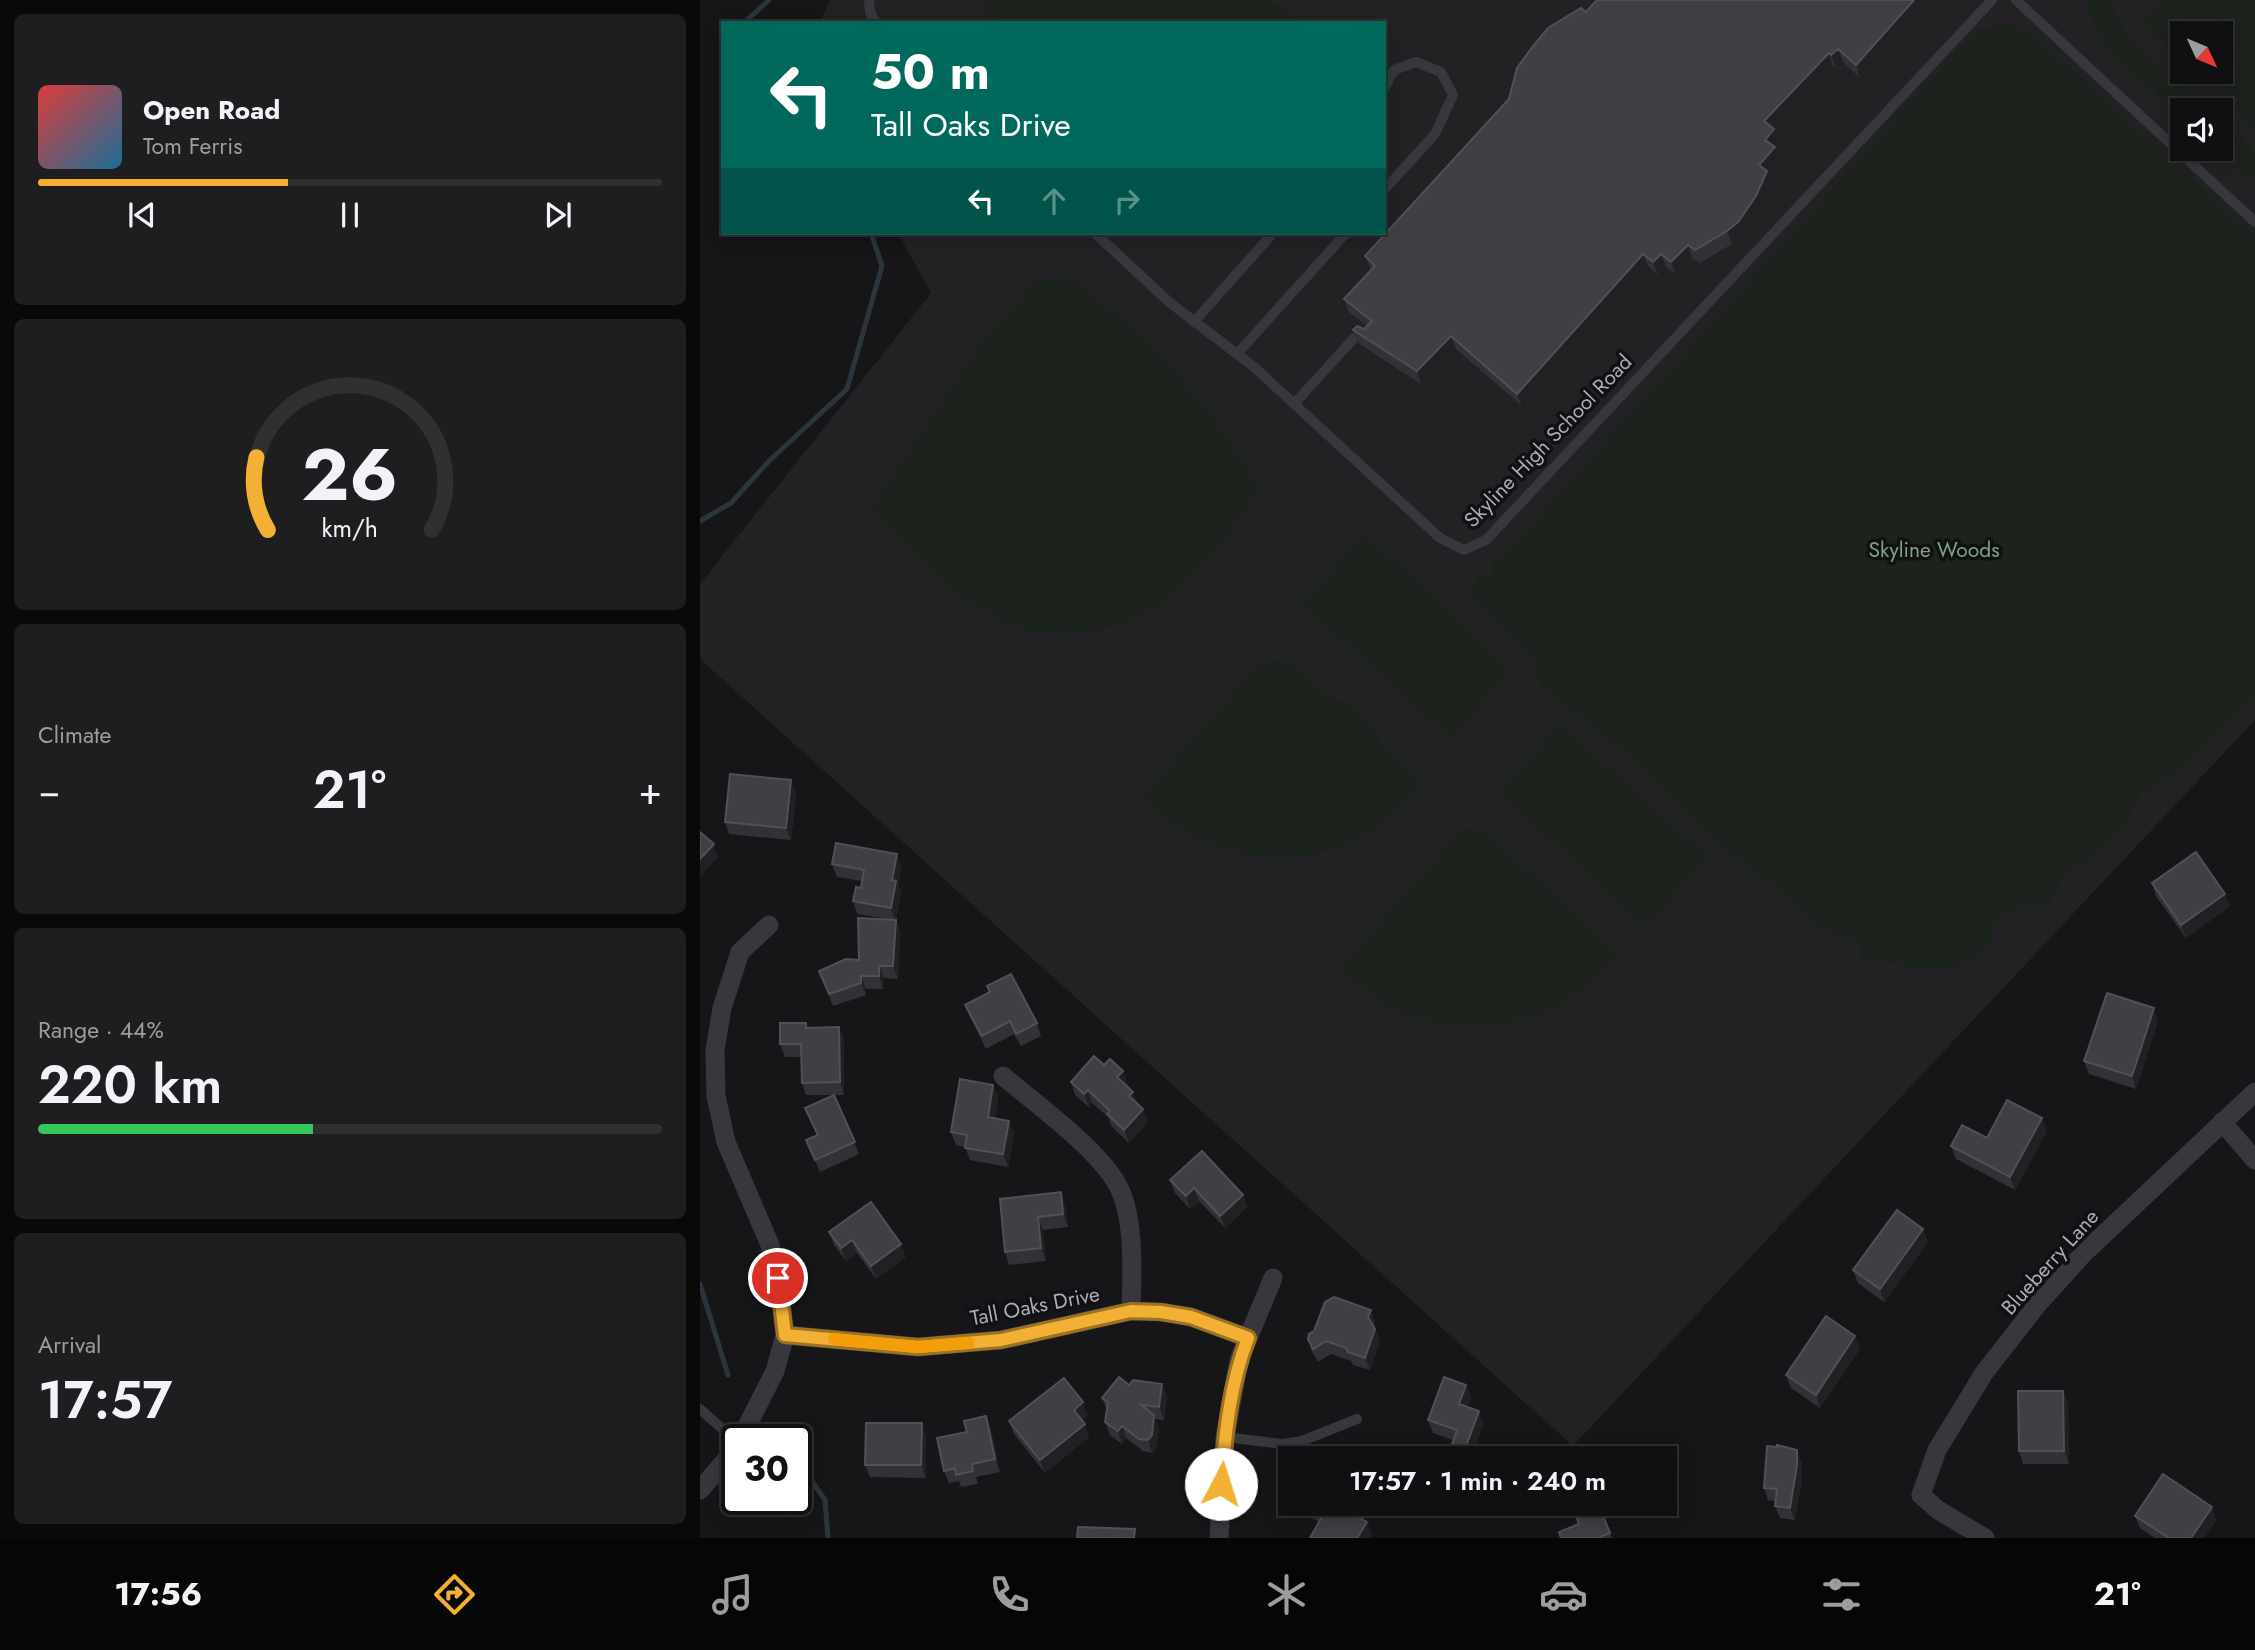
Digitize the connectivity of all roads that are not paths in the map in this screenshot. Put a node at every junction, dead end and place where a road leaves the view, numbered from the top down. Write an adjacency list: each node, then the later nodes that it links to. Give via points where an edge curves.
1 (869, 0): 4 (lane)
2 (1992, 0): 14 (lane, Skyline High School Road, via 1486,540 1464,550 1440,538)
3 (2016, 0): 7 (lane)
4 (875, 21)
5 (1386, 85): 6 (lane, via 1394,70 1416,62 1440,72 1453,95 1435,134)
6 (1386, 188)
7 (2255, 222)
8 (1097, 235): 11 (lane, Skyline High School Road)
9 (1271, 235): 11 (lane)
10 (1344, 235): 13 (lane)
11 (1194, 322): 13 (lane, Skyline High School Road)
12 (1354, 338): 14 (lane)
13 (1237, 354): 14 (lane, Skyline High School Road)
14 (1294, 404)
15 (769, 925): 22 (street, via 740,951 722,1007 715,1050 716,1096 726,1142 770,1245)
16 (1003, 1076): 21 (street, via 1082,1144 1115,1180 1127,1210)
17 (2255, 1092): 18 (street, Blueberry Lane)
18 (2222, 1122): 19 (street); 32 (street, Blueberry Lane, via 2084,1253 2037,1305 1984,1373 1937,1450 1921,1495)
19 (2255, 1160)
20 (1273, 1278): 23 (street)
21 (1131, 1311): 22 (street, Tall Oaks Drive, via 1001,1340 918,1347); 23 (street, Tall Oaks Drive, via 1191,1317)
22 (785, 1335): 26 (street, via 775,1371)
23 (1248, 1338): 28 (street, via 1239,1360)
24 (700, 1409): 27 (lane)
25 (1357, 1419): 28 (lane, via 1283,1444)
26 (748, 1424)
27 (721, 1428)
28 (1225, 1437): 31 (street)
29 (721, 1464): 30 (street)
30 (700, 1490)
31 (1219, 1538)
32 (1985, 1538)

